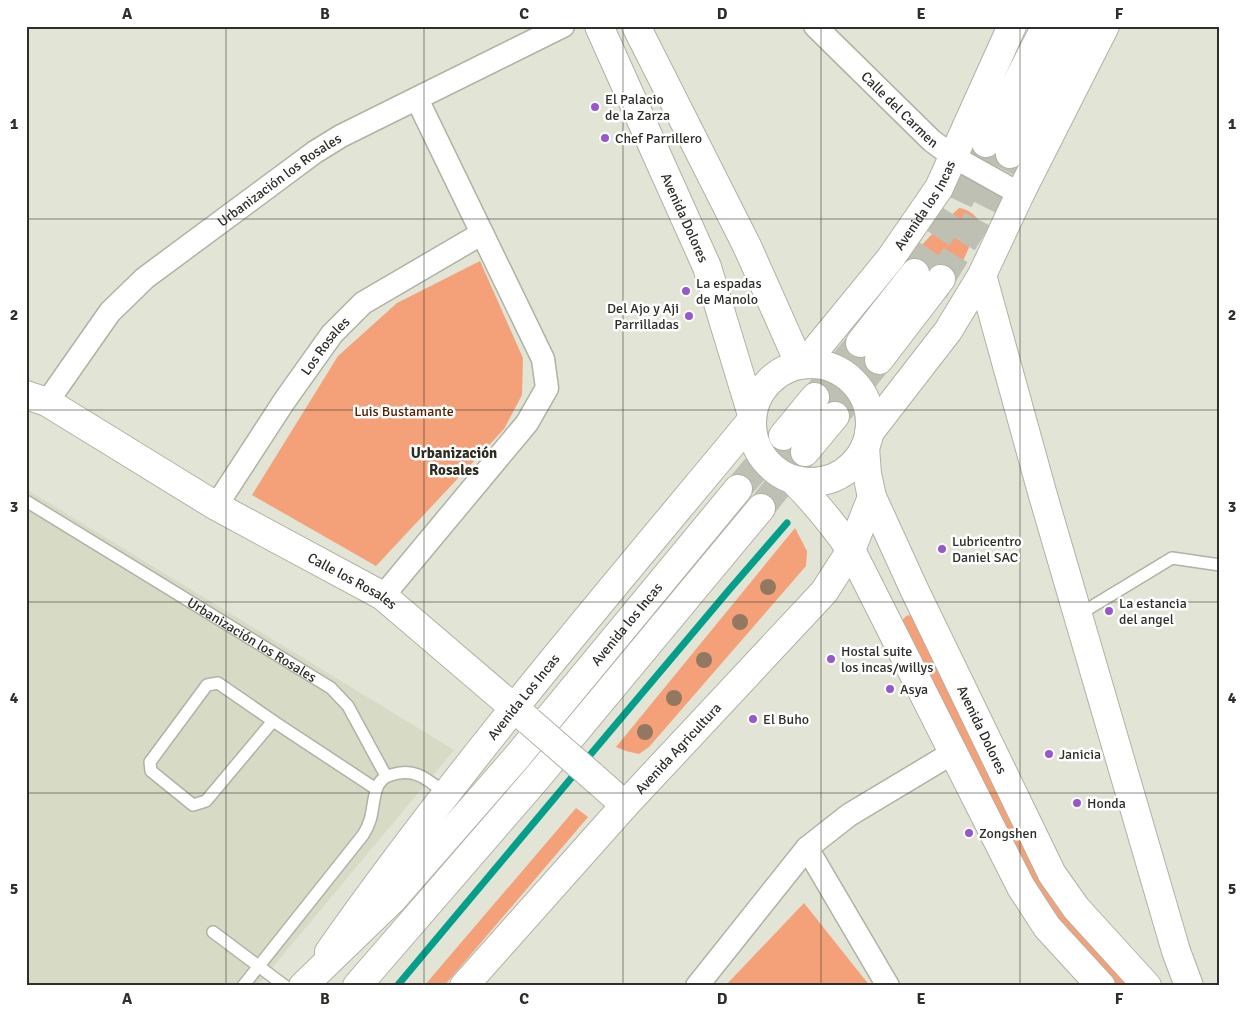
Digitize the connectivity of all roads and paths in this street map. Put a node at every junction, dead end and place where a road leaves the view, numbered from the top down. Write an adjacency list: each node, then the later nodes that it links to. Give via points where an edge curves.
1 (563, 26): 9 (street, Urbanización los Rosales)
2 (599, 26): 22 (main road, Avenida Dolores, via 707,267)
3 (636, 26): 18 (main road, via 747,246)
4 (815, 26): 12 (street, Calle del Carmen, via 932,141)
5 (1012, 26): 12 (main road, Avenida los Incas)
6 (1046, 26): 10 (main road)
7 (1076, 26): 11 (main road)
8 (1105, 26): 13 (main road)
9 (417, 99): 14 (street); 20 (street, Urbanización los Rosales, via 315,152 145,278 110,312)
10 (986, 143)
11 (1010, 154)
12 (954, 157): 13 (street, Calle del Carmen); 18 (main road, Avenida los Incas, via 939,188 890,259)
13 (1020, 194): 16 (main road)
14 (481, 234): 30 (street, Los Rosales, via 363,303 332,334); 36 (street, via 543,358 547,388 527,423)
15 (915, 273): 17 (main road, via 869,351)
16 (982, 275): 24 (main road, via 948,330); 37 (main road)
17 (941, 279)
18 (802, 364): 22 (main road, via 768,383 758,398); 24 (main road, via 833,369 846,375 861,391 869,411)
19 (815, 397): 23 (main road)
20 (37, 398): 30 (main road, Calle los Rosales)
21 (835, 416): 25 (main road)
22 (752, 418): 26 (main road, via 754,440 762,457 776,471); 38 (main road, Avenida Los Incas)
23 (783, 436)
24 (867, 440): 26 (main road, via 857,462 844,472 828,480); 28 (main road, Avenida Dolores, via 866,474)
25 (805, 452)
26 (793, 480): 32 (main road, via 834,525)
27 (738, 489): 48 (main road, Avenida los Incas, via 516,758 392,900)
28 (872, 497): 32 (main road, Avenida Agricultura); 55 (main road, Avenida Dolores, via 1052,874 1076,908)
29 (26, 501): 41 (lane, Urbanización los Rosales, via 331,688 348,706)
30 (216, 506): 36 (main road, Calle los Rosales)
31 (761, 508): 50 (main road, Avenida Los Incas, via 542,772)
32 (850, 550): 34 (main road, Avenida Agricultura); 35 (main road)
33 (1220, 565): 37 (lane, via 1172,558)
34 (824, 592): 35 (main road, via 849,590); 44 (main road, Avenida Agricultura)
35 (873, 594): 40 (main road)
36 (384, 596): 38 (main road, Calle los Rosales)
37 (1078, 615): 56 (main road)
38 (522, 714): 43 (main road, Avenida Los Incas); 44 (main road, Calle los Rosales, bridge)
39 (273, 721): 39 (lane, via 218,683 207,684 150,762 152,771 193,805 206,801); 42 (lane)
40 (954, 752): 45 (street, via 849,815); 54 (main road, via 1021,887 1047,927)
41 (386, 776): 42 (lane); 43 (lane, via 412,772 426,778)
42 (376, 789): 47 (lane, via 373,815 363,835)
43 (446, 794): 48 (main road, Avenida Los Incas)
44 (624, 805): 51 (main road, Avenida Agricultura)
45 (807, 848): 52 (street); 53 (street)
46 (213, 932): 47 (lane)
47 (258, 968): 48 (lane); 49 (lane)
48 (299, 984)
49 (243, 986)
50 (357, 986)
51 (464, 986)
52 (697, 986)
53 (888, 986)
54 (1101, 986)
55 (1147, 986)
56 (1189, 986)

